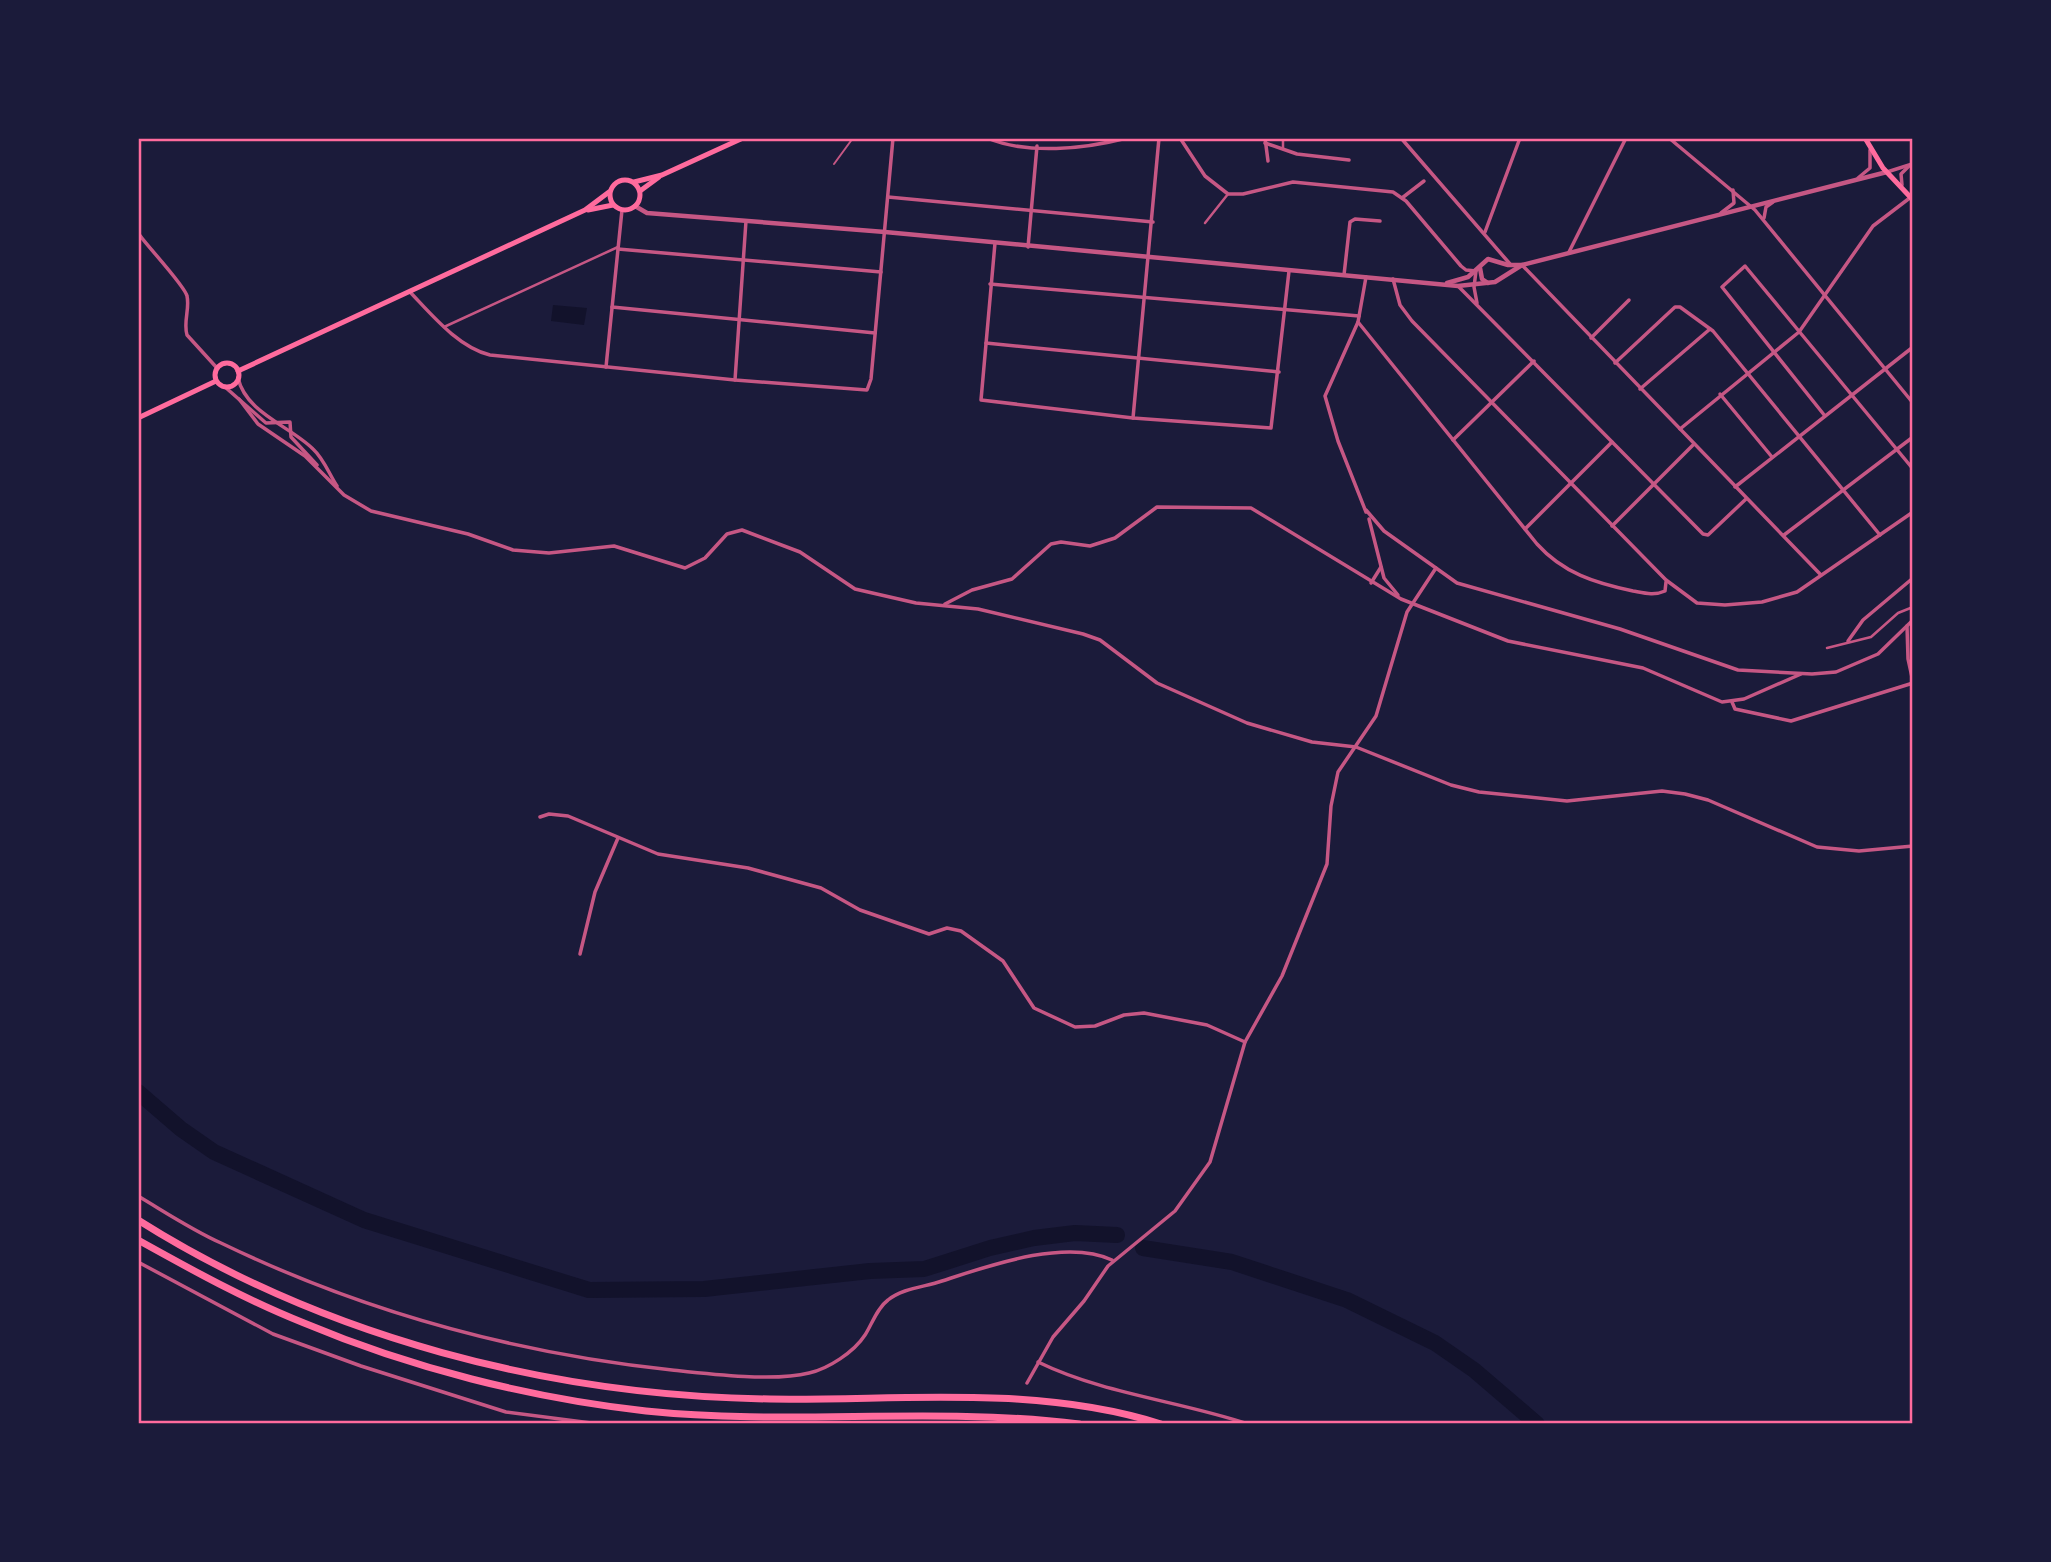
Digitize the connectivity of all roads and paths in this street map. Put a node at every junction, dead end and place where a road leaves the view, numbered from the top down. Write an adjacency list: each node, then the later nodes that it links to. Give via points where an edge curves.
1 (743, 138): 22 (main road)
2 (853, 138): 19 (lane)
3 (893, 138): 31 (street)
4 (987, 138): 15 (street)
5 (1127, 138): 15 (street, via 1090,146)
6 (1159, 138): 44 (street)
7 (1180, 138): 30 (street, via 1205,176)
8 (1283, 138): 16 (street)
9 (1401, 138): 48 (street)
10 (1520, 138): 48 (street)
11 (1626, 138): 54 (street)
12 (1669, 138): 27 (street)
13 (1265, 141): 16 (street); 18 (street)
14 (1867, 141): 21 (main road); 23 (street, via 1870,168)
15 (1037, 146): 40 (street)
16 (1283, 150): 17 (street)
17 (1349, 160)
18 (1268, 161)
19 (834, 164)
20 (1912, 164): 21 (street); 26 (street, via 1901,174)
21 (1887, 172): 23 (street); 26 (main road)
22 (662, 175): 25 (main road); 28 (main road)
23 (1856, 180): 34 (street)
24 (1424, 181): 32 (street)
25 (634, 182): 28 (main road); 29 (main road, via 619,180)
26 (1903, 187): 33 (main road)
27 (1732, 188): 37 (street); 41 (street, via 1734,203)
28 (640, 191): 36 (main road)
29 (609, 192): 35 (main road); 38 (main road)
30 (1228, 194): 32 (street, via 1293,182 1386,191); 45 (street)
31 (888, 197): 40 (street); 47 (street)
32 (1402, 198): 60 (street, via 1461,267)
33 (1912, 199): 73 (street, via 1873,226)
34 (1777, 200): 37 (street); 46 (street, via 1764,211)
35 (613, 205): 38 (main road); 39 (main road)
36 (635, 206): 39 (main road); 42 (street, via 647,213)
37 (1751, 206): 41 (street); 46 (street)
38 (585, 210): 72 (main road)
39 (622, 210): 52 (street)
40 (1031, 211): 44 (street); 51 (street)
41 (1721, 213): 54 (street)
42 (746, 221): 47 (street); 56 (street)
43 (1380, 221): 63 (street, via 1350,222)
44 (1153, 222): 55 (street)
45 (1205, 223)
46 (1766, 223): 73 (street)
47 (885, 232): 50 (street); 62 (street)
48 (1485, 232): 53 (street)
49 (138, 233): 93 (street, via 184,287 187,335)
50 (995, 243): 51 (street); 69 (street)
51 (1028, 247): 55 (street)
52 (618, 248): 56 (street); 76 (street); 81 (street)
53 (1499, 250): 57 (street); 58 (street)
54 (1569, 253): 59 (street)
55 (1149, 257): 61 (street); 74 (street)
56 (743, 260): 62 (street); 79 (street)
57 (1501, 263): 58 (street); 60 (street, via 1488,259); 66 (street)
58 (1512, 265): 59 (street)
59 (1522, 265): 66 (street); 85 (street)
60 (1478, 269): 67 (street); 68 (street); 71 (street)
61 (1289, 271): 63 (street); 78 (street)
62 (881, 272): 84 (street)
63 (1344, 275): 64 (street)
64 (1366, 277): 65 (street); 80 (street)
65 (1393, 279): 67 (street); 105 (street, via 1395,294 1412,321)
66 (1500, 279): 68 (street)
67 (1446, 283): 70 (street)
68 (1490, 283): 71 (street)
69 (990, 284): 74 (street); 86 (street)
70 (1458, 286): 71 (street); 77 (street)
71 (1474, 287): 77 (street)
72 (410, 292): 81 (street); 97 (main road)
73 (1823, 295): 83 (street); 94 (street)
74 (1144, 296): 78 (street); 89 (street)
75 (1629, 300): 85 (street)
76 (612, 306): 79 (street); 92 (street)
77 (1478, 306): 90 (street)
78 (1284, 310): 80 (street); 95 (street)
79 (739, 319): 84 (street); 98 (street)
80 (1358, 319): 115 (street); 128 (street, via 1325,396)
81 (444, 327): 92 (street, via 489,355)
82 (1710, 329): 91 (street, via 1677,306); 96 (street); 101 (street)
83 (1799, 332): 88 (street); 88 (street, via 1745,266 1722,287); 103 (street)
84 (874, 333): 98 (street, via 868,389)
85 (1591, 338): 91 (street)
86 (986, 343): 89 (street); 109 (street, via 981,400)
87 (1913, 347): 94 (street)
88 (1774, 352): 96 (street); 107 (street)
89 (1139, 357): 95 (street); 109 (street)
90 (1534, 361): 105 (street); 116 (street)
91 (1615, 363): 101 (street)
92 (606, 367): 98 (street)
93 (217, 368): 97 (main road, via 230,364); 99 (main road)
94 (1884, 369): 103 (street); 106 (street)
95 (1279, 372): 109 (street, via 1271,428)
96 (1746, 373): 102 (street); 113 (street)
97 (238, 375): 100 (main road, via 235,384); 110 (street, via 255,404)
98 (735, 380)
99 (216, 381): 100 (main road); 108 (main road)
100 (225, 387): 104 (street)
101 (1640, 389): 111 (street)
102 (1720, 394): 111 (street); 119 (street)
103 (1852, 396): 107 (street); 118 (street)
104 (239, 399): 110 (street, via 266,423); 121 (street, via 258,424 305,456)
105 (1491, 402): 115 (street); 122 (street)
106 (1913, 403)
107 (1825, 415): 113 (street)
108 (138, 418)
109 (1133, 418)
110 (278, 424): 112 (street); 112 (street, via 290,422)
111 (1679, 429): 117 (street)
112 (290, 432): 121 (street); 125 (street, via 316,452)
113 (1799, 436): 119 (street); 126 (street)
114 (1913, 437): 118 (street)
115 (1453, 440): 131 (street)
116 (1613, 441): 122 (street); 123 (street)
117 (1694, 444): 123 (street); 124 (street)
118 (1897, 450): 120 (street); 126 (street)
119 (1772, 457): 124 (street)
120 (1913, 469)
121 (321, 473): 125 (street)
122 (1571, 483): 130 (street); 131 (street)
123 (1655, 484): 127 (street, via 1705,535); 130 (street)
124 (1735, 487): 127 (street)
125 (338, 488): 143 (street, via 371,511 468,534 513,550 549,553 614,546 685,568 705,558 727,534 742,530 800,552 855,589 916,603)
126 (1842, 489): 133 (street); 134 (street)
127 (1746, 499): 133 (street)
128 (1366, 510): 132 (street); 135 (street)
129 (1913, 512): 134 (street)
130 (1612, 526): 140 (street)
131 (1525, 529): 140 (street, via 1556,563 1583,579 1652,594 1665,591)
132 (1390, 535): 135 (street, via 1380,538); 137 (street)
133 (1783, 535): 138 (street)
134 (1880, 535): 138 (street)
135 (1378, 544): 136 (street)
136 (1381, 567): 141 (street); 142 (street)
137 (1436, 568): 144 (street); 151 (street, via 1463,585 1620,629 1723,667)
138 (1822, 575): 140 (street, via 1788,595 1725,605 1697,603)
139 (1913, 578): 149 (street, via 1863,620)
140 (1666, 580)
141 (1371, 583): 142 (street); 143 (street, via 1251,508 1163,506 1115,538 1090,545 1051,544 1012,579 972,590)
142 (1401, 599): 144 (street); 146 (street)
143 (945, 604): 154 (street, via 1083,634 1100,640 1157,683 1247,723 1311,742)
144 (1412, 604): 146 (street); 153 (street, via 1508,641 1643,668 1713,700)
145 (1913, 607): 149 (street, via 1898,613 1871,637)
146 (1407, 612): 154 (street, via 1376,716)
147 (1913, 620): 148 (street)
148 (1907, 626): 151 (street, via 1870,660 1836,671); 152 (street)
149 (1848, 641): 150 (street)
150 (1827, 648)
151 (1801, 674): 153 (street)
152 (1913, 683): 153 (street, via 1791,721 1735,709)
153 (1733, 701)
154 (1356, 747): 157 (street, via 1479,792 1567,801 1662,791 1719,805 1817,847 1858,851); 159 (street, via 1338,772 1327,864 1320,885 1282,976)
155 (540, 817): 156 (street, via 568,816)
156 (618, 838): 158 (street, via 595,892); 159 (street, via 658,854 748,868 821,888 860,910 929,934 947,928 961,931 1003,961 1034,1008 1076,1027 1135,1013 1152,1014 1207,1025)
157 (1913, 846)
158 (580, 954)
159 (1245, 1042): 163 (street, via 1217,1145 1204,1173 1175,1211)
160 (138, 1196): 163 (street, via 219,1242 415,1321 566,1356 699,1373 811,1373 851,1350 882,1306 900,1293 995,1264 1088,1253)
161 (138, 1220): 169 (highway, via 230,1271 330,1314 403,1341 570,1382 649,1394 770,1399 1012,1399 1078,1405)
162 (138, 1240): 168 (highway, via 304,1324 492,1384 566,1399 647,1411 1017,1416)
163 (1112, 1260): 165 (street, via 1056,1331)
164 (138, 1262): 167 (street, via 273,1334 361,1366 506,1412)
165 (1038, 1362): 166 (street); 170 (street)
166 (1027, 1383)
167 (599, 1424)
168 (1079, 1424)
169 (1161, 1424)
170 (1248, 1424)

